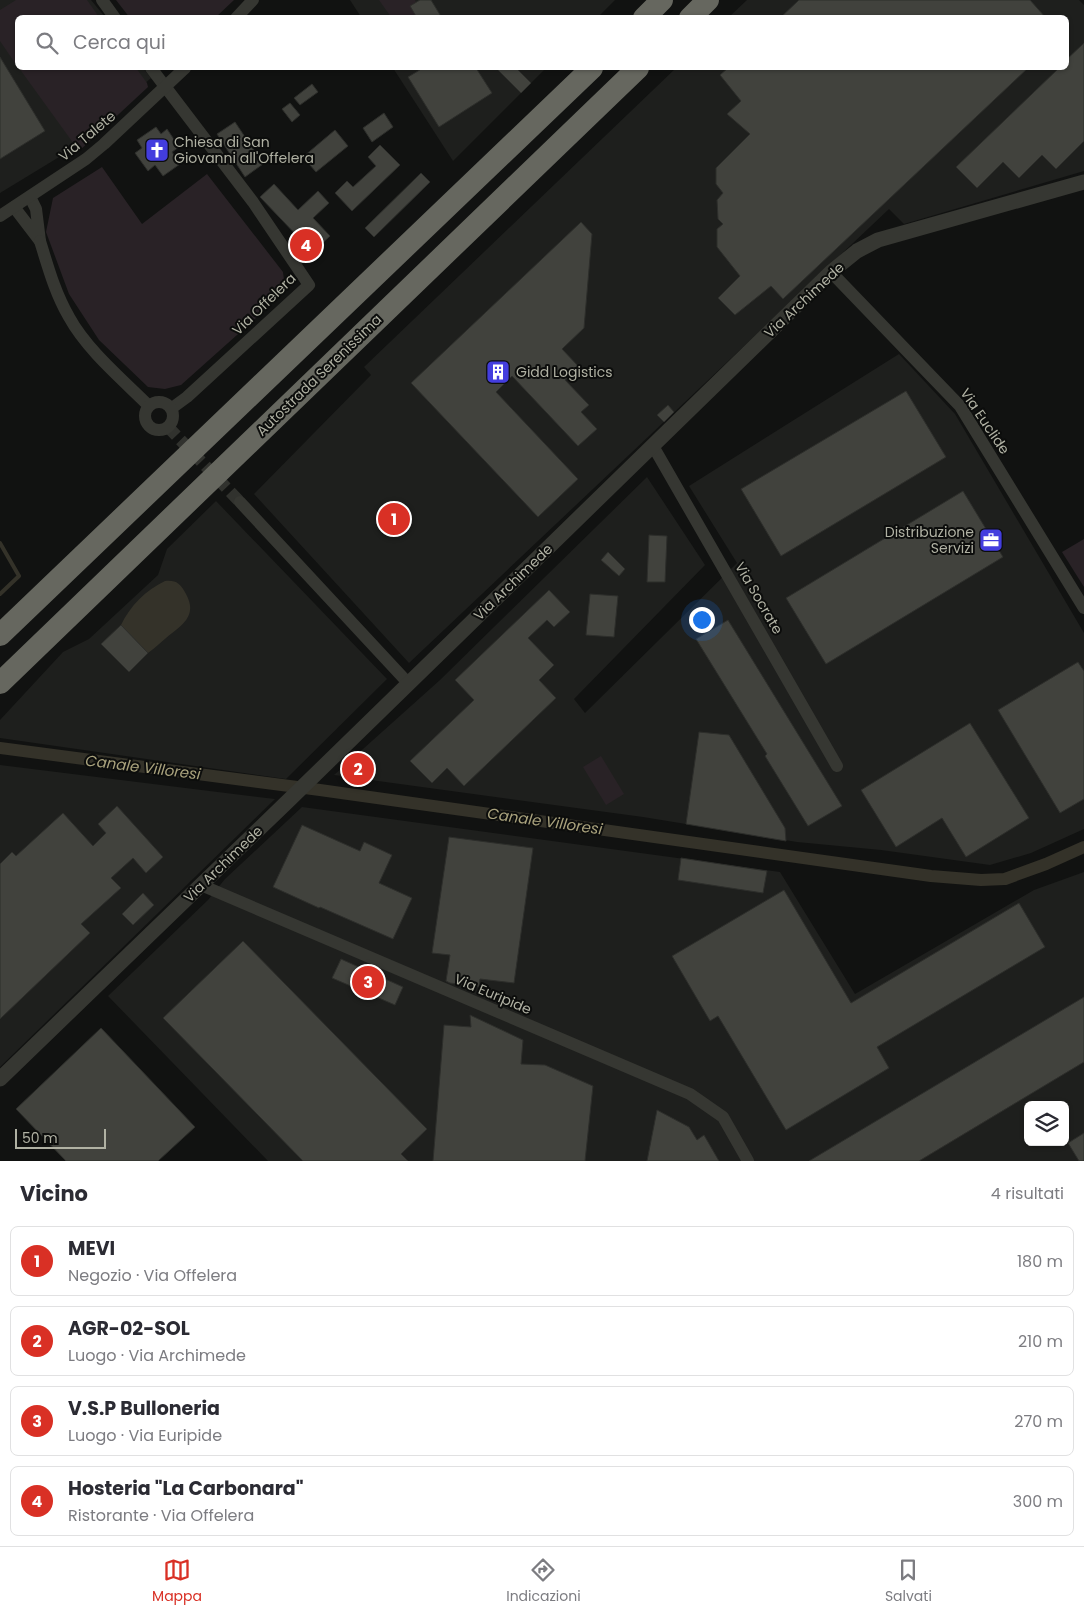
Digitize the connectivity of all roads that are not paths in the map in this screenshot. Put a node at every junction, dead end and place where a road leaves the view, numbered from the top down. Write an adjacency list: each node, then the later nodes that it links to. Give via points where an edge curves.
1 (102, 0): 5 (street)
2 (253, 0): 6 (street)
3 (662, 0): 7 (highway)
4 (708, 0): 8 (highway)
5 (113, 15)
6 (239, 15)
7 (647, 15)
8 (693, 15)
9 (152, 70): 13 (street, Via Offelera)
10 (183, 70): 13 (street, Via Talete)
11 (590, 70): 25 (highway)
12 (636, 70): 26 (highway, Autostrada Serenissima)
13 (165, 87): 15 (street, Via Talete, via 97,150); 21 (street, Via Offelera, via 253,202 310,285)
14 (1084, 182): 19 (street, Via Archimede, via 878,240 857,251)
15 (30, 197): 16 (street, Via Talete); 18 (street, via 36,209)
16 (14, 207): 17 (street, Via Talete); 18 (street)
17 (0, 216)
18 (40, 241): 20 (street, via 56,292 69,318 92,348)
19 (831, 272): 22 (street, Via Archimede); 24 (street, Via Euclide, via 960,406)
20 (148, 406): 21 (street, via 165,402); 21 (street, via 147,424 160,430 171,424)
21 (172, 408)
22 (653, 446): 27 (street, Via Archimede); 28 (street, Via Socrate)
23 (240, 502): 27 (street)
24 (1084, 608)
25 (0, 635)
26 (0, 683)
27 (409, 684): 29 (street, Via Archimede)
28 (838, 766)
29 (201, 885): 30 (street, Via Archimede); 31 (street, Via Euripide, via 690,1094 723,1117)
30 (0, 1079)
31 (748, 1161)

